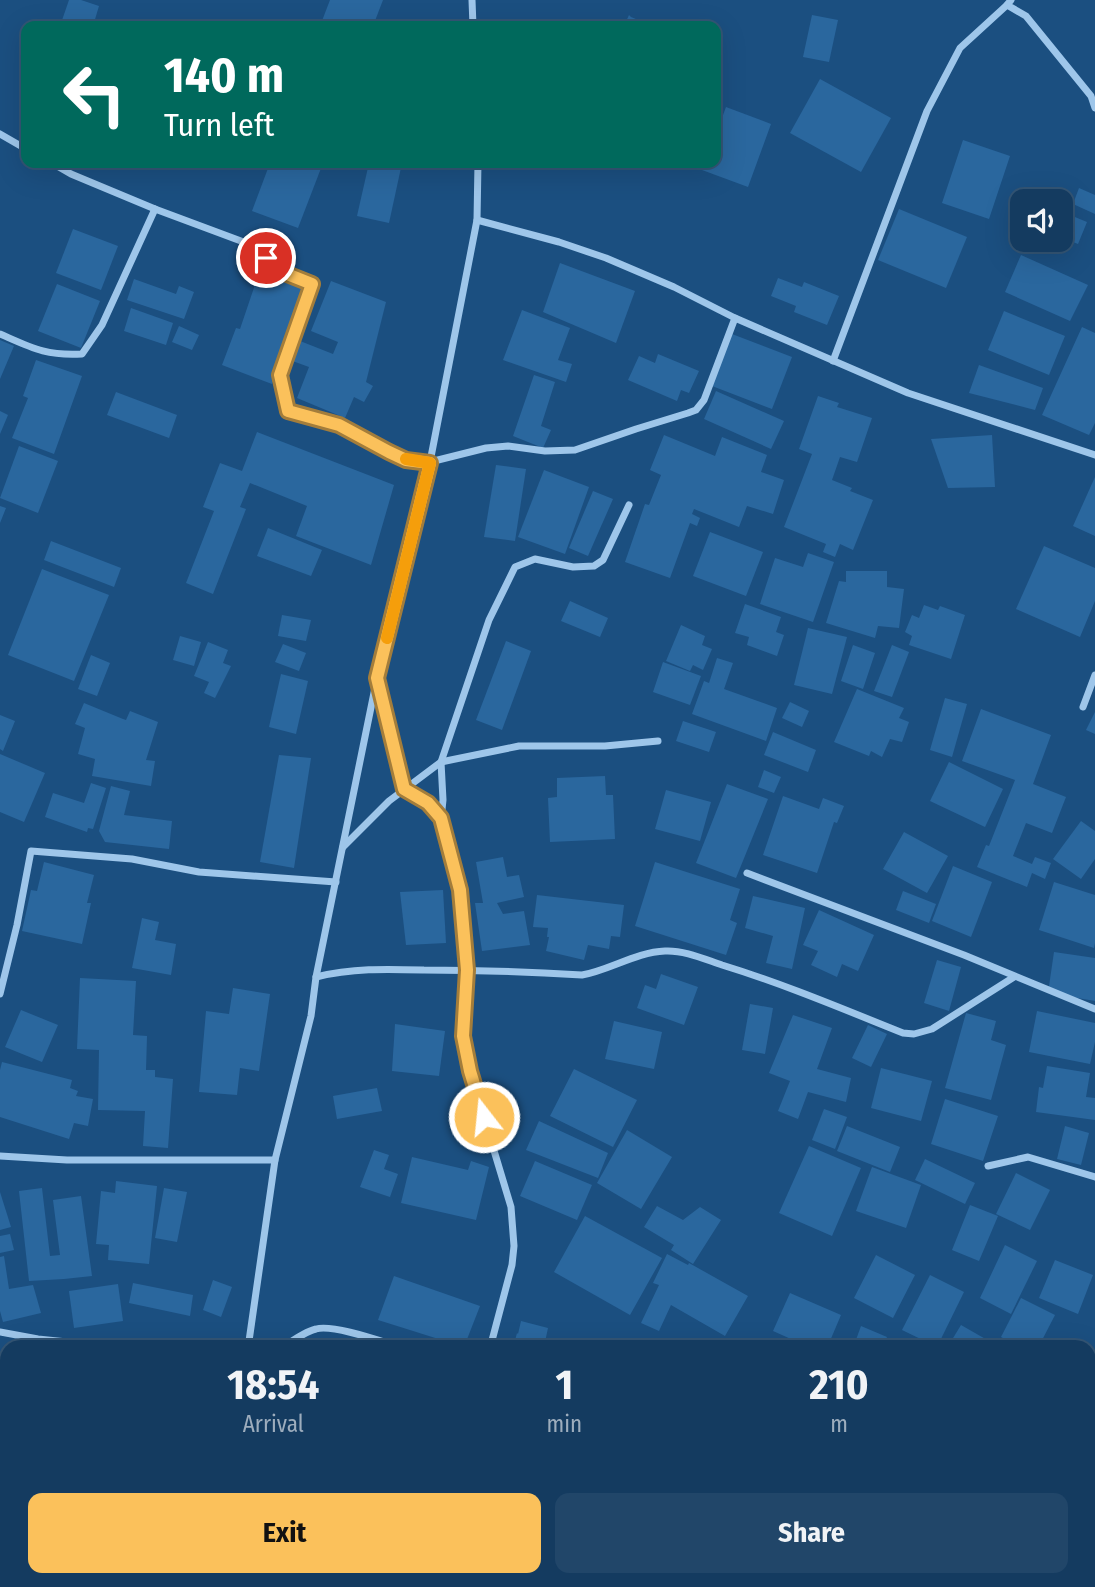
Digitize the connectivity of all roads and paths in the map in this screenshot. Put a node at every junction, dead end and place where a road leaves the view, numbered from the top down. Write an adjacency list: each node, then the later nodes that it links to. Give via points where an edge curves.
1 (472, 0): 3 (street)
2 (1009, 3): 4 (street, via 1026,16 1091,96); 13 (street, via 960,48 927,111)
3 (473, 21)
4 (1095, 108)
5 (0, 134): 6 (street)
6 (21, 146)
7 (61, 168): 9 (street)
8 (478, 168): 10 (street)
9 (155, 209): 12 (street, via 102,325 82,354 40,351); 15 (street, via 249,244 282,272 312,284 280,375 288,411 339,425 406,460)
10 (477, 220): 11 (street, via 606,258); 15 (street)
11 (735, 318): 13 (street); 15 (street, via 704,400 688,414 575,450 508,446)
12 (0, 334)
13 (832, 361): 14 (street, via 908,393)
14 (1095, 456)
15 (430, 463): 18 (street)
16 (629, 505): 21 (street, via 603,560 594,566 535,559 515,567 489,620)
17 (1095, 675): 19 (street)
18 (377, 678): 22 (street); 24 (street)
19 (1083, 707)
20 (659, 741): 21 (street, via 519,746)
21 (442, 762): 22 (street); 23 (street)
22 (404, 789): 23 (street, via 428,803); 24 (street)
23 (441, 818): 27 (street, via 460,890)
24 (342, 848): 26 (street)
25 (747, 873): 28 (street)
26 (336, 882): 29 (street); 30 (street, via 199,872 131,859 31,851)
27 (467, 970): 28 (street, via 582,975 654,952 683,953 914,1034 932,1029); 29 (street, via 350,970); 41 (street, via 463,1036 511,1207 514,1246)
28 (1014, 976): 31 (street)
29 (316, 977): 33 (street, via 311,1016)
30 (0, 995)
31 (1095, 1009)
32 (0, 1156): 33 (street)
33 (275, 1160): 38 (street)
34 (988, 1166): 35 (street, via 1028,1157)
35 (1095, 1177)
36 (0, 1332): 37 (street)
37 (48, 1340)
38 (248, 1340)
39 (296, 1340): 40 (street, via 316,1329 330,1328)
40 (374, 1340)
41 (492, 1340)

